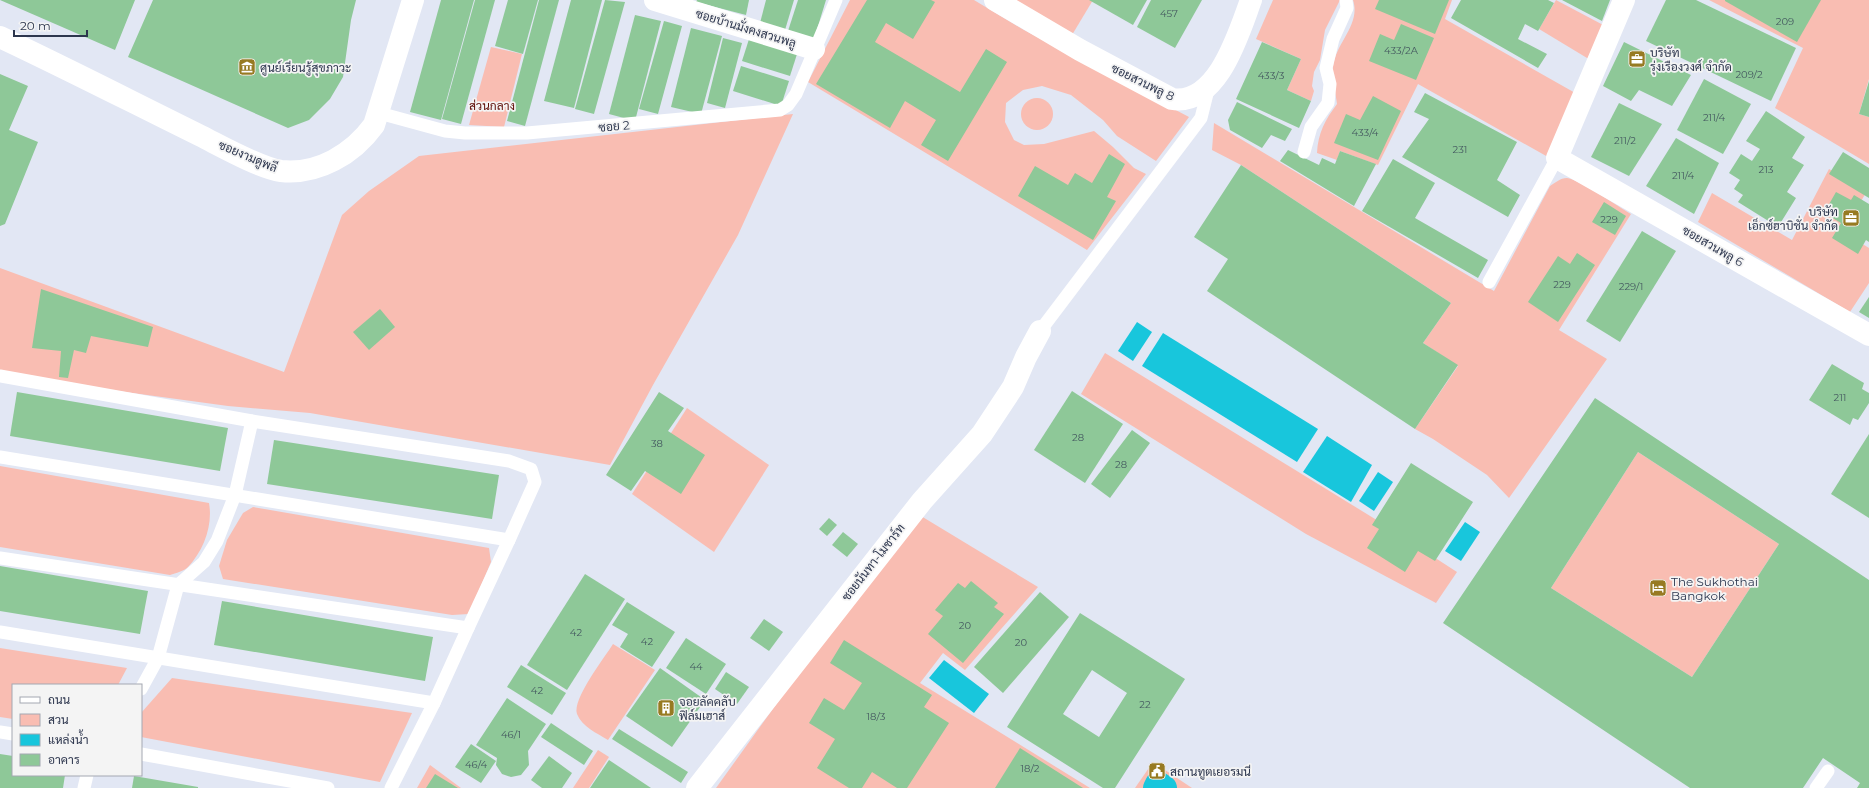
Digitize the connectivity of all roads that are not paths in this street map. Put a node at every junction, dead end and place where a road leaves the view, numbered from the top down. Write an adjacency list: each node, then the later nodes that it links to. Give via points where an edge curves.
1 (413, 0): 11 (street, ซอยงามดูพลี)
2 (655, 0): 9 (street, ซอยบ้านมั่งคงสวนพลู)
3 (836, 0): 9 (lane, ซอย 2)
4 (995, 0): 10 (street, ซอยสวนพลู 8, via 1080,50 1172,99 1190,98)
5 (1251, 0): 10 (street, ซอยสวนพลู 8, via 1227,62)
6 (1346, 0): 12 (lane, via 1347,8 1333,39 1326,68 1330,84 1328,104 1311,126)
7 (1624, 0): 13 (street)
8 (0, 37): 11 (street, ซอยงามดูพลี, via 250,160 280,171 302,171 316,167 352,150 365,138)
9 (814, 49): 11 (lane, ซอย 2, via 796,94 788,105 780,110 528,133 445,131)
10 (1210, 82): 15 (lane, via 1201,118)
11 (379, 113)
12 (1304, 152)
13 (1557, 158): 14 (lane); 16 (street, ซอยสวนพลู 6)
14 (1489, 282)
15 (1040, 331): 37 (street, ซอยนันทา-โมซาร์ท, via 1013,387 982,434 922,501)
16 (1869, 336)
17 (0, 376): 18 (lane)
18 (252, 421): 20 (lane); 21 (lane, via 510,461 531,469 535,482)
19 (0, 457): 20 (lane)
20 (235, 495): 21 (lane); 23 (lane, via 217,541 204,562)
21 (509, 540): 24 (lane)
22 (0, 558): 23 (lane)
23 (178, 585): 24 (lane); 26 (lane)
24 (468, 628): 28 (lane)
25 (0, 632): 26 (lane)
26 (158, 658): 27 (lane); 28 (lane)
27 (142, 687)
28 (434, 703): 36 (lane)
29 (0, 732): 30 (lane)
30 (12, 734)
31 (142, 754): 35 (lane)
32 (1828, 771): 38 (lane)
33 (87, 776): 34 (lane)
34 (84, 788)
35 (328, 788)
36 (391, 788)
37 (697, 788)
38 (1816, 788)

